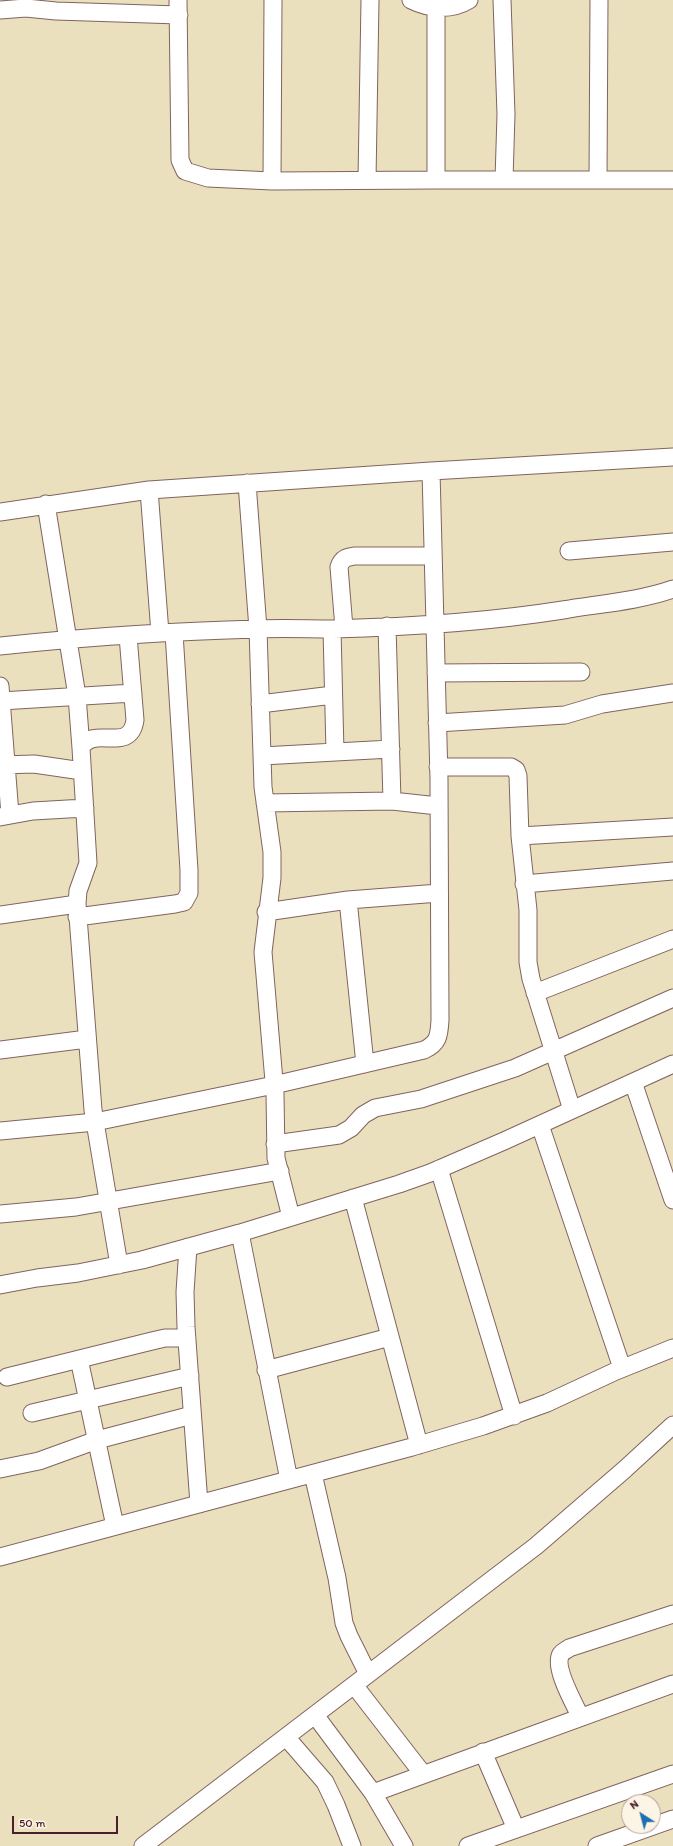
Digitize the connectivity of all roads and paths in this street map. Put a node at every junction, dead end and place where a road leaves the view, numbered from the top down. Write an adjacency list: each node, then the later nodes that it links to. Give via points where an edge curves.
1 (273, 0): 15 (street)
2 (370, 0): 10 (street)
3 (411, 0): 8 (street)
4 (469, 0): 8 (street)
5 (502, 0): 12 (street, via 506,114)
6 (599, 0): 13 (street)
7 (178, 8): 9 (street); 15 (street, via 180,160 185,171 208,178)
8 (436, 8): 11 (street)
9 (0, 10)
10 (367, 180): 11 (street); 15 (street)
11 (436, 180): 12 (street)
12 (504, 180): 13 (street)
13 (598, 180): 14 (street)
14 (673, 180)
15 (272, 181)
16 (673, 457): 17 (street)
17 (431, 471): 18 (street); 24 (street)
18 (247, 483): 19 (street); 28 (street)
19 (150, 490): 20 (street); 30 (street)
20 (46, 504): 21 (street); 32 (street)
21 (0, 512)
22 (673, 542): 23 (street)
23 (569, 551)
24 (433, 556): 26 (street); 29 (street, via 355,556 341,561)
25 (673, 589): 26 (street, via 538,614)
26 (435, 624): 27 (street); 35 (street)
27 (387, 626): 29 (street); 44 (street)
28 (258, 629): 29 (street); 30 (street); 41 (street)
29 (338, 629): 39 (street)
30 (167, 633): 31 (street); 61 (street, via 189,893 184,902 175,904)
31 (128, 636): 32 (street); 36 (street)
32 (68, 639): 33 (street); 40 (street)
33 (0, 646)
34 (581, 672): 35 (street)
35 (436, 673): 42 (street)
36 (133, 692): 40 (street); 43 (street, via 135,720 131,733 120,738 91,739 84,742)
37 (1, 693): 40 (street); 47 (street)
38 (673, 694): 42 (street, via 602,704 565,715)
39 (333, 695): 41 (street); 45 (street)
40 (76, 696): 43 (street)
41 (260, 704): 46 (street)
42 (437, 723): 48 (street)
43 (80, 748): 49 (street)
44 (391, 749): 45 (street); 50 (street)
45 (335, 752): 46 (street)
46 (262, 756): 51 (street)
47 (3, 765): 49 (street, via 34,764); 54 (street)
48 (438, 767): 52 (street); 56 (street, via 501,767 516,770 519,784)
49 (82, 771): 53 (street)
50 (392, 801): 51 (street); 52 (street)
51 (265, 803): 62 (street, via 272,852 272,878)
52 (438, 806): 59 (street)
53 (85, 808): 54 (street); 61 (street, via 88,864 78,891)
54 (5, 816)
55 (673, 827): 56 (street)
56 (520, 836): 58 (street)
57 (673, 871): 58 (street)
58 (524, 884): 65 (street, via 528,920 528,962)
59 (439, 893): 60 (street); 70 (street, via 439,1037 432,1047 424,1050)
60 (348, 900): 62 (street); 70 (street)
61 (77, 910): 63 (street); 67 (street)
62 (266, 912): 73 (street, via 263,952)
63 (0, 915)
64 (673, 939): 65 (street)
65 (535, 993): 69 (street)
66 (673, 998): 69 (street)
67 (87, 1039): 68 (street); 75 (street)
68 (0, 1050)
69 (553, 1051): 74 (street); 78 (street, via 515,1068 421,1099 375,1108 363,1115 352,1128 339,1135)
70 (365, 1064): 73 (street)
71 (673, 1064): 72 (street)
72 (632, 1082): 74 (street); 82 (street)
73 (274, 1085): 75 (street); 78 (street)
74 (572, 1110): 76 (street)
75 (95, 1122): 77 (street); 83 (street)
76 (540, 1125): 79 (street); 94 (street)
77 (0, 1131)
78 (276, 1144): 80 (street)
79 (439, 1169): 81 (street); 101 (street)
80 (280, 1171): 83 (street); 85 (street)
81 (353, 1198): 85 (street); 91 (street)
82 (673, 1200)
83 (108, 1202): 84 (street); 88 (street)
84 (0, 1214)
85 (291, 1217): 86 (street)
86 (240, 1233): 87 (street); 95 (street)
87 (188, 1247): 88 (street); 90 (street, via 185,1292)
88 (119, 1265): 89 (street, via 78,1274)
89 (0, 1285)
90 (187, 1338): 93 (street, via 165,1338); 96 (street)
91 (390, 1338): 95 (street); 104 (street)
92 (673, 1348): 94 (street)
93 (79, 1359): 97 (street); 98 (street)
94 (622, 1368): 101 (street)
95 (266, 1370): 107 (street)
96 (190, 1376): 98 (street); 100 (street)
97 (7, 1377)
98 (88, 1400): 99 (street); 103 (street)
99 (32, 1413)
100 (192, 1415): 103 (street); 108 (street)
101 (514, 1416): 104 (street)
102 (673, 1424): 112 (street, via 536,1546)
103 (97, 1440): 105 (street, via 39,1461); 109 (street)
104 (419, 1445): 106 (street)
105 (0, 1469)
106 (313, 1474): 107 (street); 112 (street, via 337,1578 344,1622)
107 (289, 1480): 108 (street)
108 (199, 1504): 109 (street)
109 (115, 1526): 110 (street)
110 (0, 1556)
111 (673, 1614): 116 (street, via 569,1648 562,1653 559,1660 560,1670)
112 (368, 1674): 114 (street)
113 (673, 1684): 116 (street)
114 (354, 1685): 115 (street); 119 (street)
115 (314, 1715): 117 (street); 121 (street)
116 (580, 1716): 118 (street)
117 (286, 1737): 124 (street); 125 (street, via 325,1782)
118 (483, 1752): 119 (street); 123 (street)
119 (423, 1774): 121 (street)
120 (673, 1774): 123 (street)
121 (373, 1793): 126 (street)
122 (673, 1819): 128 (street)
123 (516, 1829): 127 (street)
124 (143, 1846)
125 (352, 1846)
126 (404, 1846)
127 (468, 1846)
128 (597, 1846)

